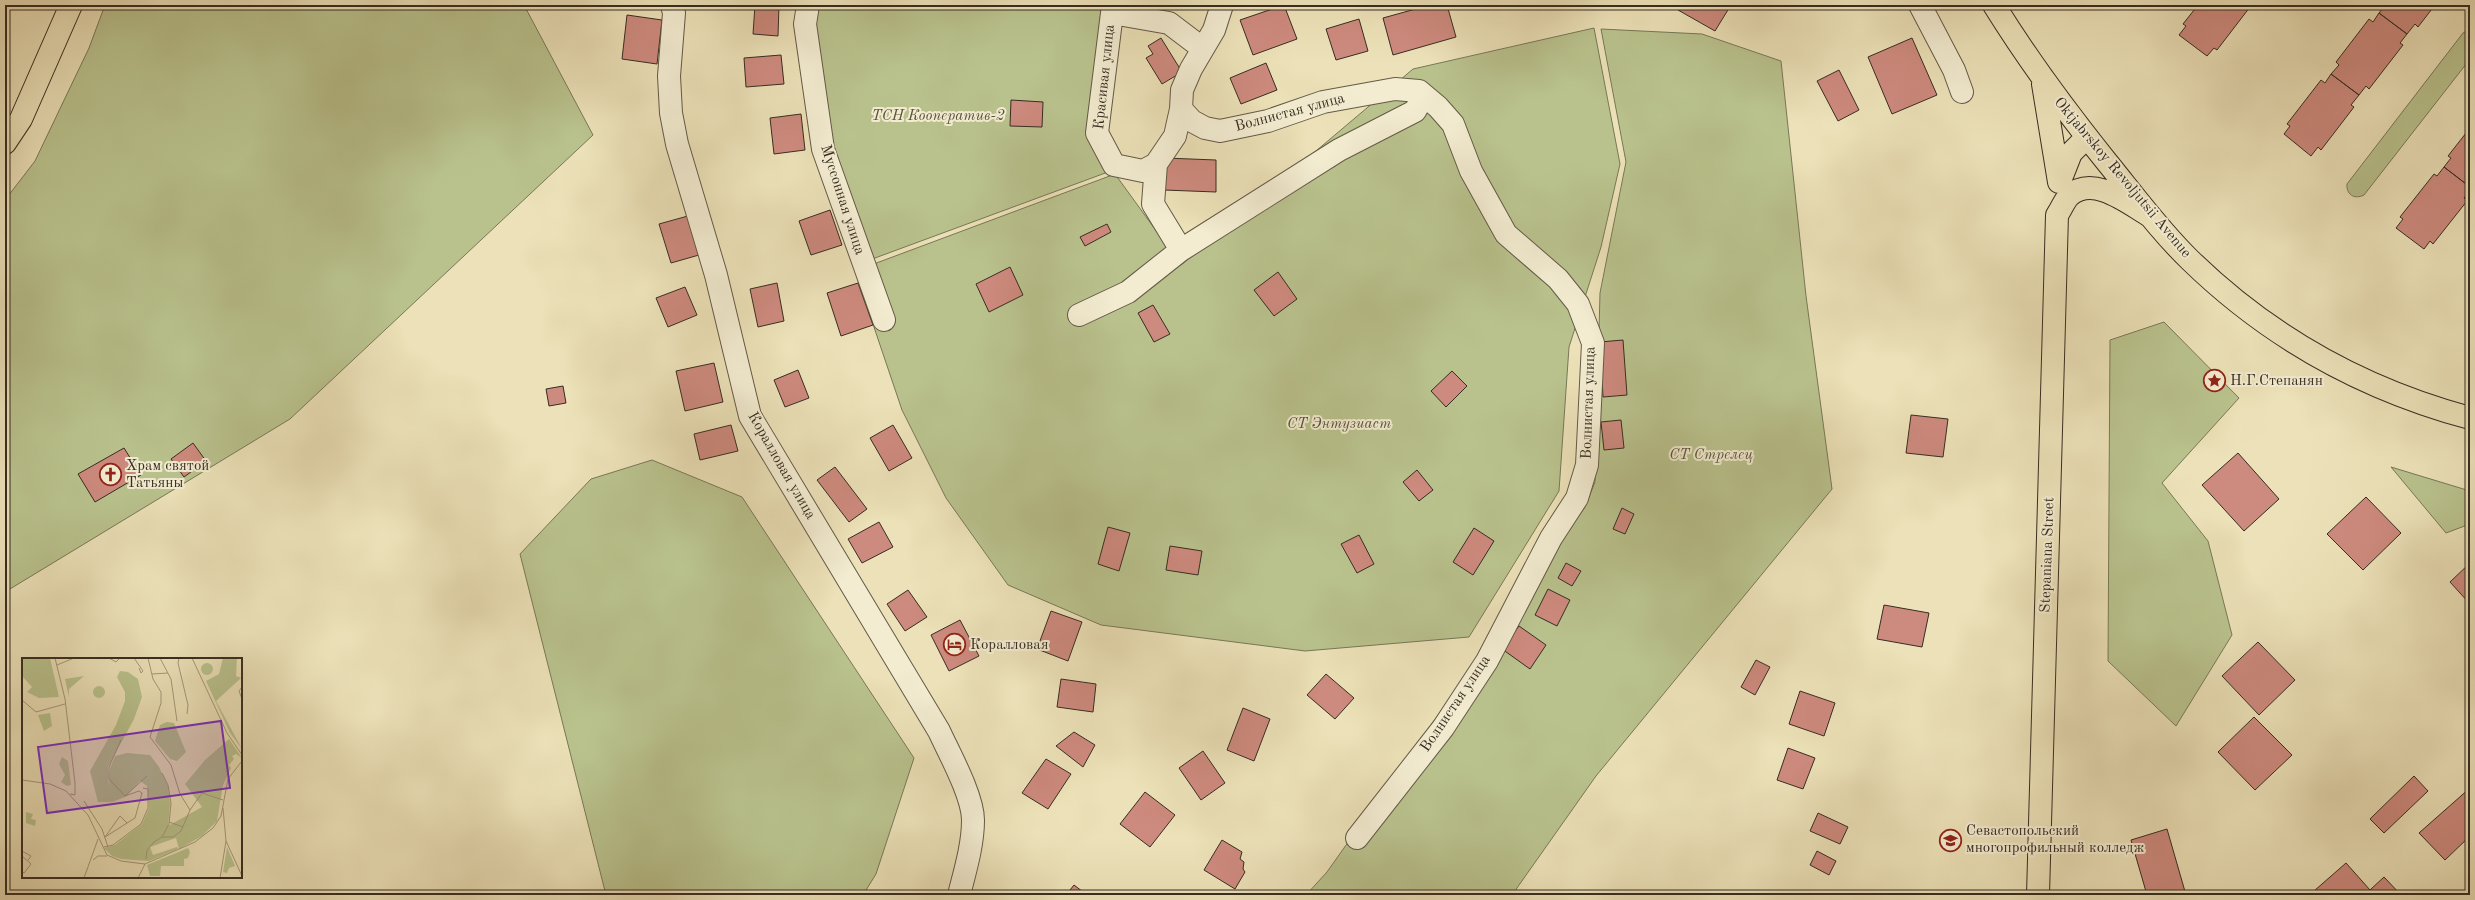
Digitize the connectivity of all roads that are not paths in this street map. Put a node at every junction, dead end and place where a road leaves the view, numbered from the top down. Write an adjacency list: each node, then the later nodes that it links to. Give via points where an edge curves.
1 (71, 5): 14 (main road, via 21,119)
2 (672, 5): 24 (street, Коралловая улица, via 674,13 669,76 671,112 677,144 716,275 750,416 938,731 962,781 973,818 969,853)
3 (808, 5): 21 (street, Муссонная улица, via 805,24 823,149)
4 (1222, 5): 8 (street, via 1214,30)
5 (1920, 5): 11 (street, via 1954,70)
6 (1994, 5): 9 (main road, Oktjabrskoy Revoljutsii Avenue)
7 (1112, 9): 8 (street, Красивая улица, via 1169,23); 15 (street, Красивая улица, via 1097,133 1114,166 1143,170)
8 (1202, 48): 12 (street, via 1182,90)
9 (2042, 80): 13 (main road, Oktjabrskoy Revoljutsii Avenue); 16 (main road, Stepaniana Street)
10 (1419, 91): 12 (street, Волнистая улица, via 1395,89 1323,102 1268,121 1220,131 1205,128); 19 (street, via 1416,111 1339,150); 23 (street, Волнистая улица, via 1453,124 1471,171 1506,234 1558,279 1578,304 1592,344 1587,465 1577,498 1550,538 1487,661 1443,728)
11 (1962, 92)
12 (1181, 109): 15 (street, via 1174,136)
13 (2087, 137): 16 (main road, Stepaniana Street, via 2071,152); 18 (main road, Oktjabrskoy Revoljutsii Avenue)
14 (5, 143)
15 (1156, 164): 19 (street, via 1153,204)
16 (2059, 182): 17 (street, Stepaniana Street)
17 (2058, 215): 18 (main road, Stepaniana Street, via 2069,196 2087,188 2107,190); 25 (main road, Stepaniana Street)
18 (2150, 216): 22 (main road, Oktjabrskoy Revoljutsii Avenue, via 2189,260 2234,300 2272,329 2313,355 2380,388)
19 (1181, 250): 20 (street, via 1128,292)
20 (1079, 315)
21 (884, 320)
22 (2470, 418)
23 (1357, 838)
24 (959, 895)
25 (2038, 895)

